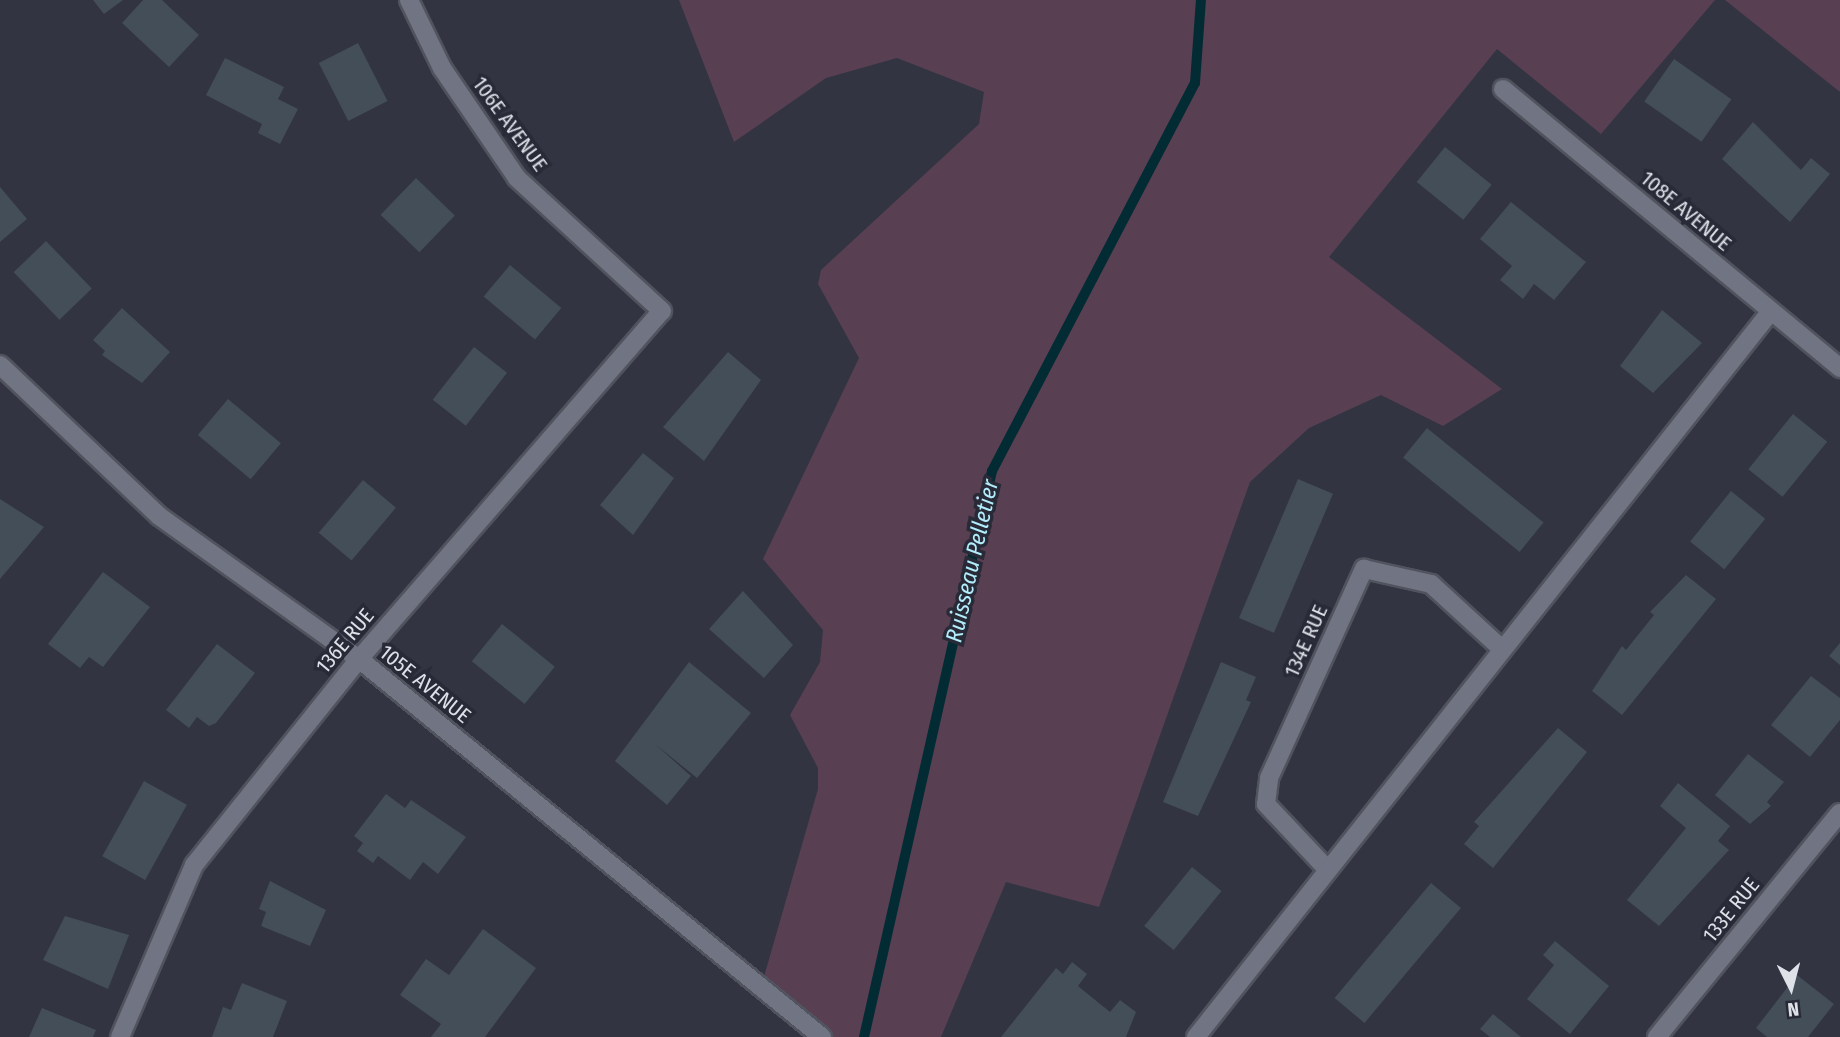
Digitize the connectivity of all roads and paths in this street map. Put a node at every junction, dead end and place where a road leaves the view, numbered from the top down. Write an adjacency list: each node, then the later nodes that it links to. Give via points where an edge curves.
1 (409, 0): 3 (street, 106E AVENUE, via 442,68 517,178)
2 (1503, 89): 4 (street, 108E AVENUE)
3 (662, 311): 8 (street, 136E RUE)
4 (1771, 311): 6 (street, 108E AVENUE); 7 (street)
5 (0, 365): 8 (street, 105E AVENUE, via 159,516)
6 (1840, 369)
7 (1502, 649): 10 (street); 10 (street, 134E RUE, via 1431,584 1364,569 1269,778 1266,804)
8 (359, 659): 11 (street, 136E RUE, via 194,865); 12 (street, 105E AVENUE)
9 (1840, 813): 14 (street, 133E RUE)
10 (1327, 869): 13 (street)
11 (120, 1037)
12 (822, 1037)
13 (1196, 1037)
14 (1657, 1037)

